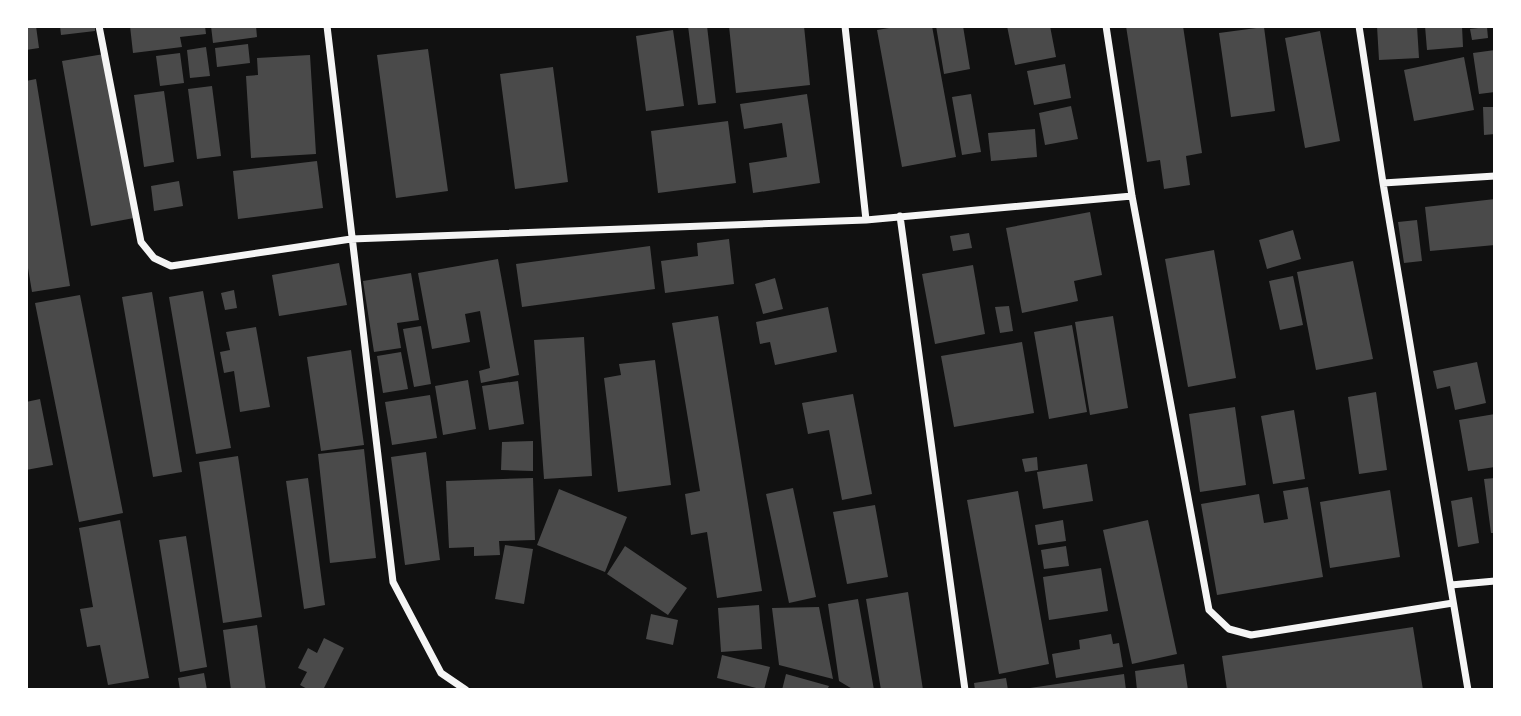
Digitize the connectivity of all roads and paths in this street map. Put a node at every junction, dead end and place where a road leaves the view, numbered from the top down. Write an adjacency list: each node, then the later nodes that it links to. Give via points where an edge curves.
1 (99, 26): 11 (street, via 141,242 153,258 171,265)
2 (327, 26): 11 (street)
3 (845, 26): 10 (street)
4 (1106, 26): 8 (street)
5 (1359, 26): 7 (street)
6 (1495, 176): 7 (street)
7 (1383, 183): 13 (street)
8 (1132, 196): 9 (street); 14 (street, via 1209,610 1229,629 1251,635)
9 (900, 216): 10 (street); 16 (street)
10 (866, 220): 11 (street)
11 (351, 239): 15 (street, via 393,582 442,673)
12 (1495, 581): 13 (street)
13 (1451, 585): 14 (street)
14 (1453, 603): 17 (street)
15 (466, 690)
16 (965, 690)
17 (1468, 690)

